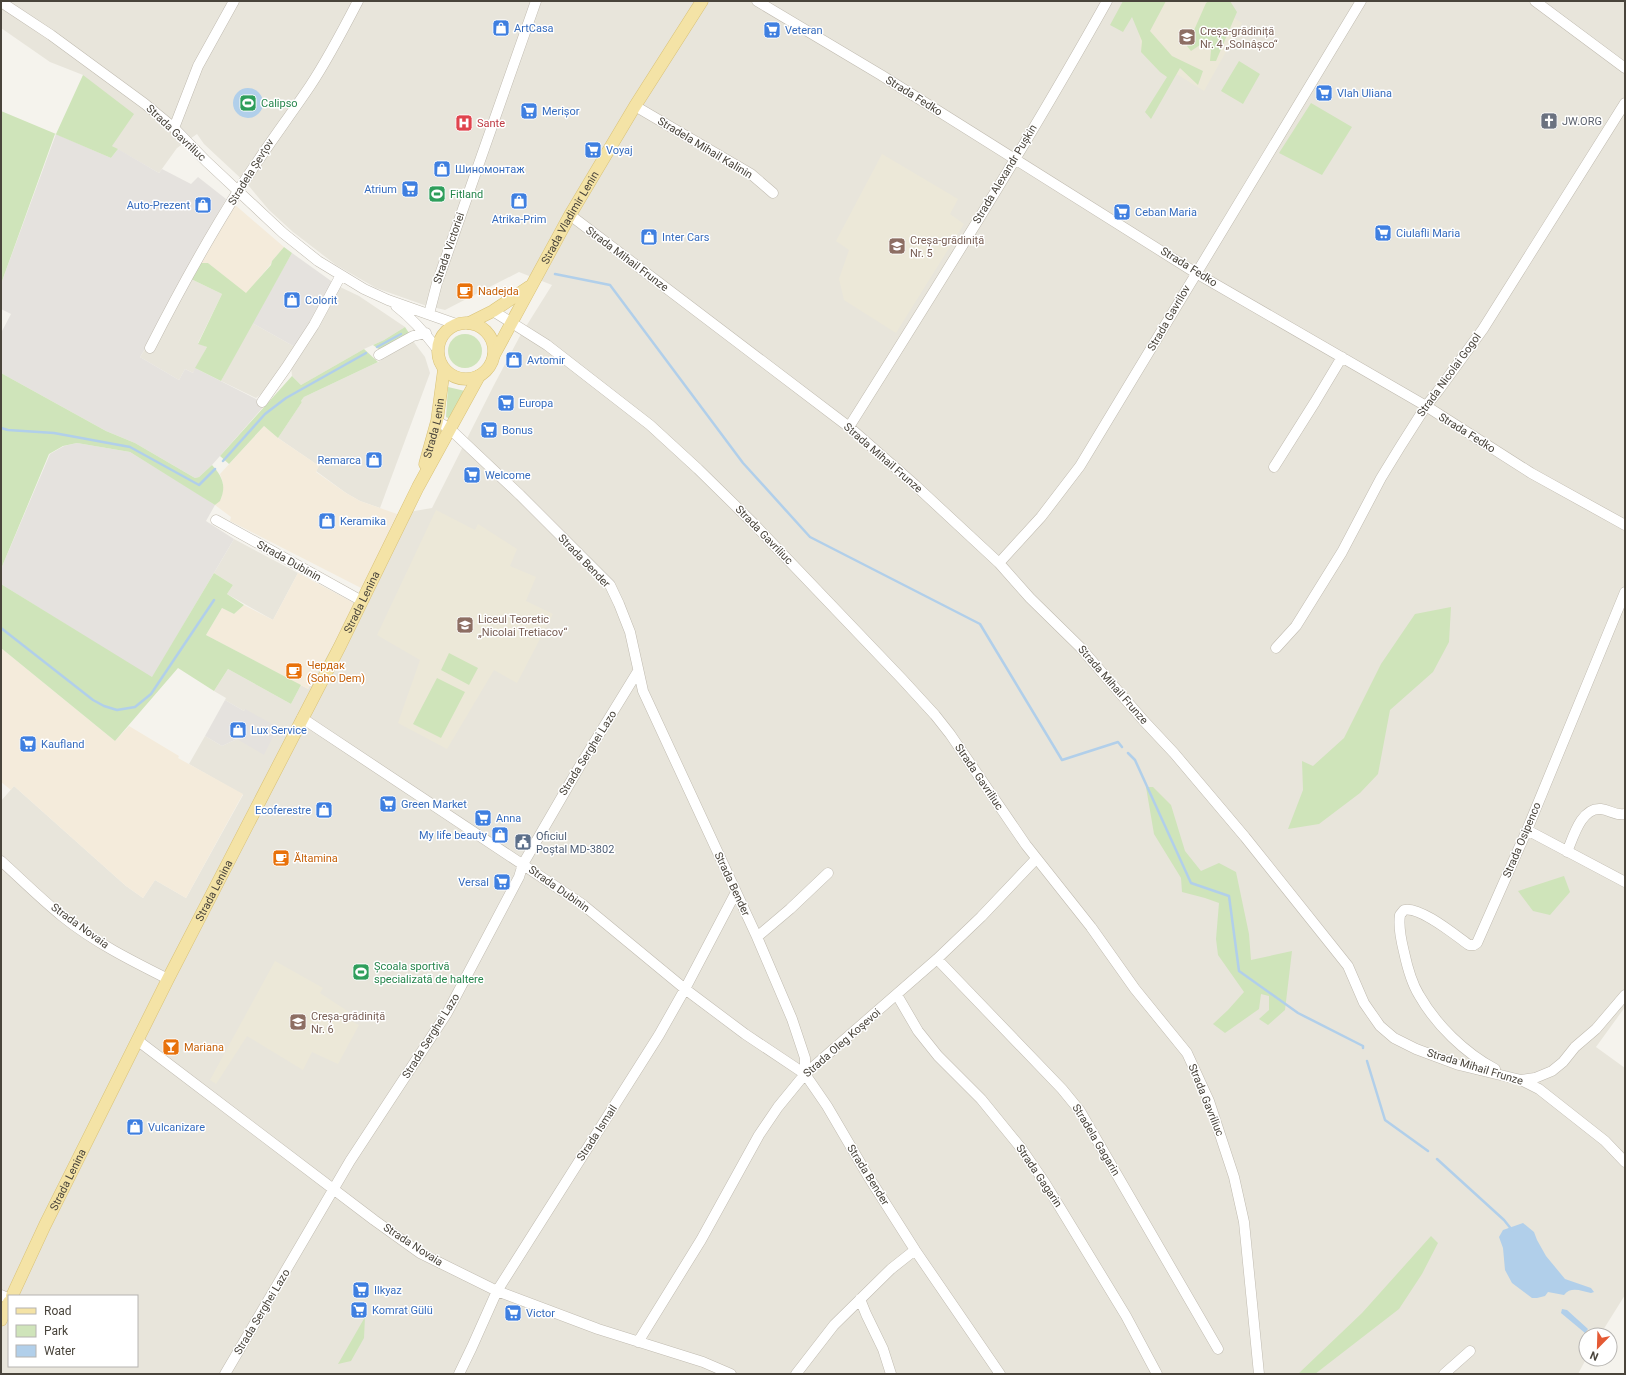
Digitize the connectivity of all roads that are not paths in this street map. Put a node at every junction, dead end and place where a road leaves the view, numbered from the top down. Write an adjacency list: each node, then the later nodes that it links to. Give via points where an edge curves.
1 (234, 1): 13 (street, via 198,66)
2 (358, 1): 15 (street, Stradela Șevțov, via 311,85)
3 (536, 1): 23 (street, Strada Victoriei, via 437,283)
4 (702, 1): 12 (main road, Strada Vladimir Lenin)
5 (757, 1): 14 (street, Strada Fedko)
6 (1107, 1): 14 (street, Strada Alexandr Pușkin, via 1065,77)
7 (1361, 1): 18 (street, Strada Gavrilov)
8 (1535, 1): 10 (street)
9 (1, 2): 13 (street, Strada Gavriliuc, via 112,79)
10 (1625, 68)
11 (1625, 103): 36 (street, Strada Nicolai Gogol, via 1483,329)
12 (635, 106): 16 (street, Stradela Mihail Kalinin, via 751,174); 17 (main road, Strada Vladimir Lenin)
13 (174, 128): 15 (street, Strada Gavriliuc)
14 (1015, 158): 18 (street, Strada Fedko); 38 (street, Strada Alexandr Pușkin)
15 (238, 190): 19 (street, Strada Gavriliuc, via 283,233 318,261); 28 (street, Stradela Șevțov, via 186,278)
16 (773, 193)
17 (570, 215): 20 (main road, Strada Vladimir Lenin); 38 (street, Strada Mihail Frunze)
18 (1196, 272): 32 (street, Strada Fedko); 44 (street, Strada Gavrilov, via 1080,466 1041,517)
19 (341, 275): 21 (street, Strada Gavriliuc); 35 (street, via 310,331)
20 (532, 285): 22 (main road); 25 (main road, Strada Vladimir Lenin)
21 (388, 300): 23 (street, Strada Gavriliuc); 27 (street, Strada Gavriliuc)
22 (493, 311): 24 (main road); 25 (street, Strada Gavriliuc)
23 (429, 314): 26 (street, Strada Gavriliuc)
24 (470, 323): 26 (main road); 31 (main road, via 485,330 491,338)
25 (511, 323): 31 (main road, Strada Vladimir Lenin); 53 (street, Strada Gavriliuc, via 547,345 650,425 753,523 935,715)
26 (456, 324): 29 (main road, via 443,334)
27 (426, 333): 29 (street, Strada Gavriliuc); 30 (street, via 413,336)
28 (150, 348)
29 (438, 350): 33 (main road, via 440,363)
30 (379, 355)
31 (494, 355): 34 (main road, via 486,370)
32 (1342, 358): 36 (street, Strada Fedko); 40 (street)
33 (444, 369): 34 (main road, via 461,378); 37 (main road, Strada Lenin)
34 (479, 376): 39 (main road)
35 (262, 402)
36 (1426, 406): 43 (street, Strada Fedko, via 1532,473); 47 (street, Strada Nicolai Gogol, via 1381,478 1342,552 1296,626)
37 (437, 421): 39 (street, Strada Bender); 41 (main road, Strada Lenin)
38 (848, 427): 44 (street, Strada Mihail Frunze)
39 (450, 429): 41 (main road); 48 (street, Strada Bender, via 610,585 630,632)
40 (1274, 467)
41 (418, 487): 46 (main road, Strada Lenina)
42 (216, 520): 46 (street, Strada Dubinin)
43 (1625, 525)
44 (999, 563): 67 (street, Strada Mihail Frunze, via 1030,598 1080,646 1250,843 1348,966 1364,1003 1380,1026 1394,1038 1416,1049 1459,1065)
45 (1625, 592): 51 (street, Strada Osipenco)
46 (362, 601): 49 (main road, Strada Lenina)
47 (1276, 648)
48 (638, 671): 55 (street, Strada Serghei Lazo); 58 (street, Strada Bender, via 651,709)
49 (302, 718): 55 (street, Strada Dubinin); 61 (main road, Strada Lenina)
50 (1625, 814): 52 (street, via 1601,809 1588,813 1577,829)
51 (1527, 830): 52 (street); 67 (street, Strada Osipenco, via 1476,945 1469,944 1419,912 1409,909 1402,912 1399,919 1411,978 1419,995 1432,1014 1466,1049)
52 (1567, 852): 57 (street)
53 (1036, 860): 60 (street, Strada Oleg Koşevoi, via 981,918); 87 (street, Strada Gavriliuc, via 1091,926 1135,989 1187,1053 1209,1101 1234,1177 1244,1222)
54 (1, 861): 61 (street, Strada Novaia, via 63,917 112,950)
55 (522, 864): 62 (street, Strada Dubinin, via 582,904); 70 (street, Strada Serghei Lazo, via 519,877 447,1013)
56 (828, 873): 59 (street, via 790,909)
57 (1625, 882)
58 (736, 892): 59 (street, Strada Bender); 62 (street, Strada Ismail)
59 (756, 936): 66 (street, Strada Bender, via 803,1047)
60 (937, 959): 63 (street, Strada Oleg Koşevoi); 78 (street, Stradela Gagarin, via 1080,1111)
61 (168, 979): 65 (main road, Strada Lenina)
62 (685, 989): 66 (street, Strada Dubinin, via 745,1034); 72 (street, Strada Ismail, via 625,1090)
63 (896, 995): 66 (street, Strada Oleg Koşevoi); 86 (street, Strada Gagarin, via 918,1031 981,1099 1046,1183 1126,1316)
64 (1625, 995): 68 (street, via 1563,1062 1552,1071)
65 (137, 1040): 70 (street, Strada Novaia); 73 (main road, Strada Lenina)
66 (805, 1074): 71 (street, Strada Bender); 77 (street, Strada Oleg Koşevoi, via 759,1135 701,1240)
67 (1504, 1075): 68 (street, Strada Mihail Frunze)
68 (1522, 1080): 69 (street, Strada Mihail Frunze, via 1558,1103 1605,1141)
69 (1625, 1162)
70 (334, 1189): 72 (street, Strada Novaia, via 420,1253); 80 (street, Strada Serghei Lazo)
71 (915, 1250): 74 (street); 85 (street, Strada Bender)
72 (497, 1290): 77 (street, Strada Novaia); 81 (street, Strada Ismail)
73 (12, 1295)
74 (860, 1299): 83 (street, via 834,1325); 84 (street, via 883,1349)
75 (8, 1304): 76 (main road)
76 (1, 1320)
77 (638, 1342): 82 (street, Strada Novaia, via 703,1362)
78 (1218, 1349)
79 (1470, 1351): 88 (street)
80 (225, 1374)
81 (459, 1374)
82 (731, 1374)
83 (796, 1374)
84 (891, 1374)
85 (1000, 1374)
86 (1157, 1374)
87 (1259, 1374)
88 (1444, 1374)

